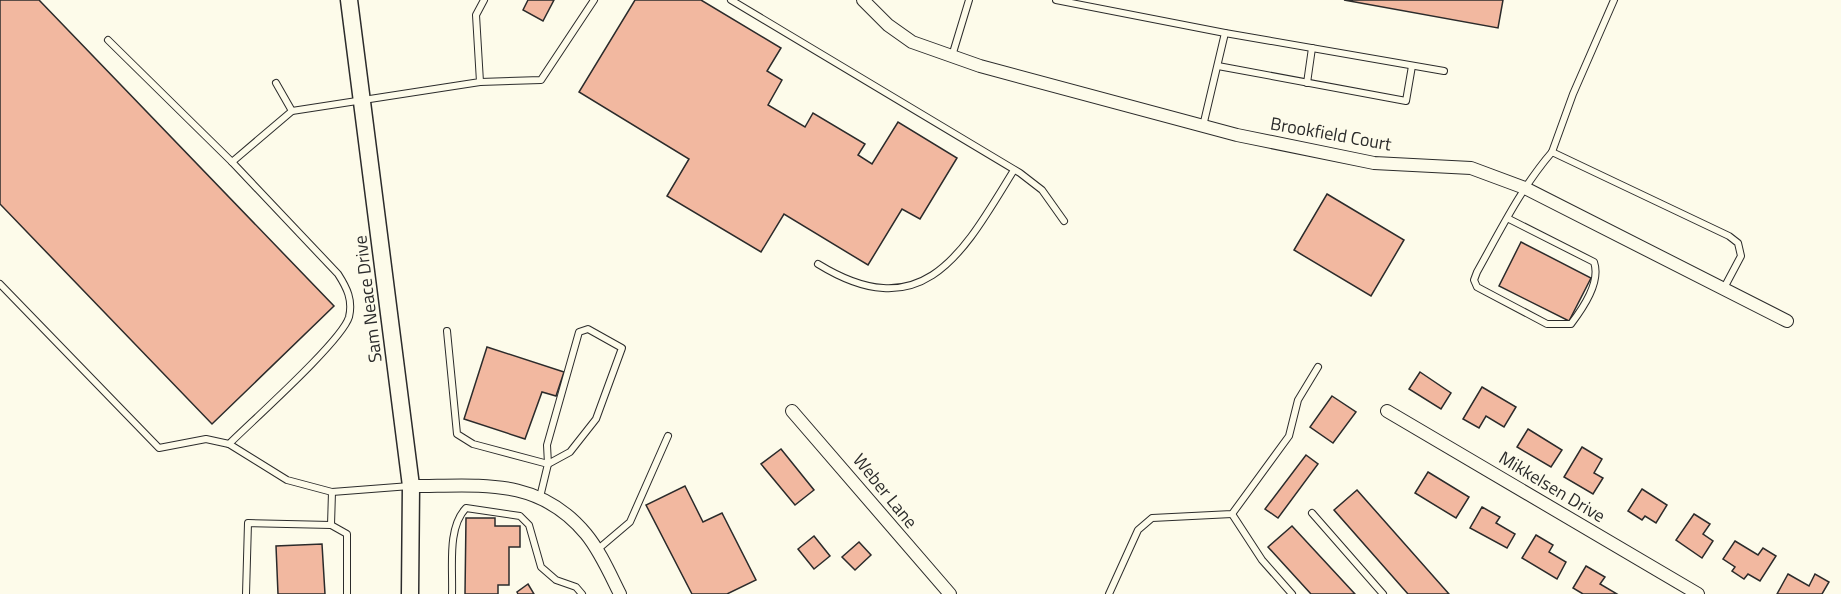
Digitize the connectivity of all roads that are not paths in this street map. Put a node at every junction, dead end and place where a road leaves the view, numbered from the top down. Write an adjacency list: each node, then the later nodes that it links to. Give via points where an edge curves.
1 (350, 0): 19 (street, Sam Neace Drive)
2 (594, 0): 16 (lane, via 541,80)
3 (731, 0): 24 (lane)
4 (862, 0): 12 (street, Brookfield Court, via 912,42)
5 (969, 0): 12 (lane)
6 (1056, 0): 9 (lane)
7 (1614, 0): 22 (lane)
8 (483, 1): 16 (lane, via 476,15)
9 (1225, 33): 11 (lane); 13 (lane)
10 (108, 40): 23 (lane)
11 (1312, 48): 14 (lane); 17 (lane)
12 (952, 56): 21 (street, Brookfield Court)
13 (1218, 66): 17 (lane); 21 (lane)
14 (1412, 66): 15 (lane); 17 (lane, via 1406,100)
15 (1444, 71)
16 (480, 82): 19 (lane)
17 (1307, 82)
18 (276, 83): 20 (lane)
19 (362, 98): 20 (lane); 39 (street, Sam Neace Drive)
20 (292, 111): 23 (lane)
21 (1203, 126): 25 (street, Brookfield Court, via 1374,163 1471,168)
22 (1552, 152): 25 (lane); 30 (lane, via 1730,236 1738,243 1741,256)
23 (232, 162): 37 (lane, via 338,274 351,303 343,332)
24 (1014, 170): 27 (lane, via 1042,190); 28 (lane, via 969,242 951,263 930,278 887,287 847,279)
25 (1525, 188): 26 (lane); 30 (street, Brookfield Court)
26 (1507, 218): 26 (lane, via 1477,272 1477,287 1547,324 1571,324 1597,278 1594,262)
27 (1064, 221)
28 (818, 264)
29 (0, 284): 37 (lane, via 159,448 206,439)
30 (1724, 289): 31 (street, Brookfield Court)
31 (1787, 321)
32 (447, 331): 38 (lane, via 457,434 473,444)
33 (1318, 367): 43 (lane, via 1298,400 1289,436)
34 (792, 411): 52 (street, Weber Lane)
35 (1387, 411): 56 (street, Mikkelsen Drive)
36 (668, 436): 45 (lane, via 630,522)
37 (229, 444): 40 (lane, via 287,480)
38 (548, 464): 38 (lane, via 547,445 579,332 588,329 622,348 596,419 570,452); 41 (lane)
39 (411, 486): 40 (lane); 41 (street, via 498,486); 48 (street, Sam Neace Drive)
40 (332, 492): 44 (lane)
41 (540, 497): 45 (street, via 573,520)
42 (1312, 513): 55 (lane)
43 (1232, 514): 53 (lane, via 1152,518 1138,530); 54 (lane, via 1262,560)
44 (331, 525): 46 (lane, via 248,523); 47 (lane, via 347,534)
45 (597, 551): 51 (street)
46 (246, 594)
47 (347, 594)
48 (410, 594)
49 (452, 594): 50 (lane, via 454,531 466,508 520,516 529,525 541,567)
50 (582, 594)
51 (620, 594)
52 (950, 594)
53 (1109, 594)
54 (1292, 594)
55 (1383, 594)
56 (1698, 594)

